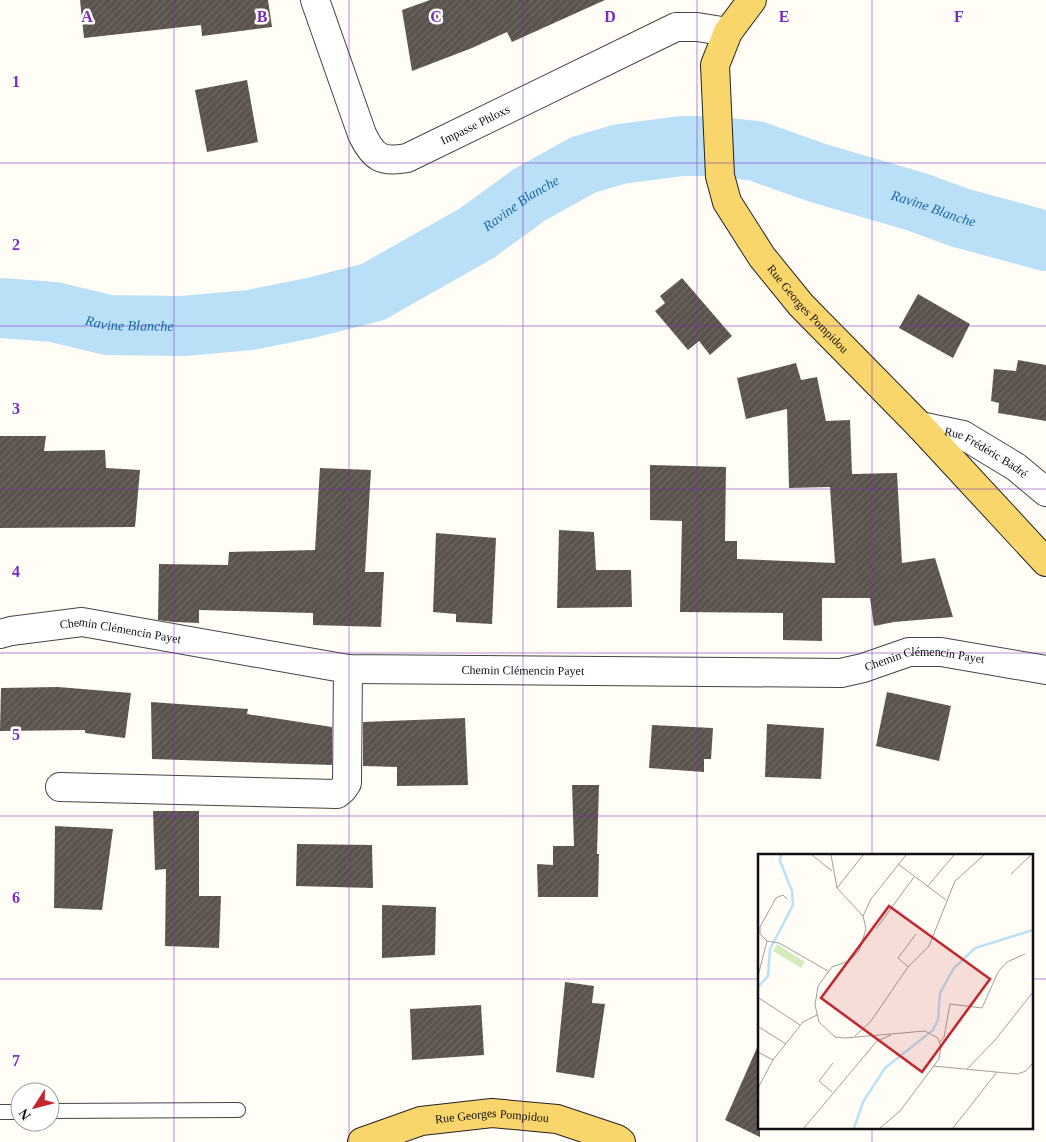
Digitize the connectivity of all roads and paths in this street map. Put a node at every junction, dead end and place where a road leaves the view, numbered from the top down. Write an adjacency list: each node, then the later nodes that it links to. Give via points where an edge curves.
1 (315, 0): 3 (street, Impasse Phloxs, via 362,134 378,158 392,161 407,158 676,27)
2 (752, 0): 3 (main road, Rue Georges Pompidou)
3 (728, 32): 4 (main road, Rue Georges Pompidou, via 715,65 720,176 727,202 762,257 801,305)
4 (920, 426): 5 (street, Rue Frédéric Badré, via 963,435 1016,467); 6 (main road, Rue Georges Pompidou)
5 (1046, 492)
6 (1046, 562)
7 (0, 634): 8 (street, Chemin Clémencin Payet, via 82,622)
8 (348, 669): 9 (street, Chemin Clémencin Payet, via 841,673 909,652 941,652); 10 (street, via 347,783 337,794)
9 (1046, 670)
10 (60, 787)
11 (238, 1110): 12 (lane)
12 (60, 1111)
13 (362, 1142): 14 (main road, Rue Georges Pompidou, via 422,1121 492,1113 557,1119)
14 (621, 1142)

